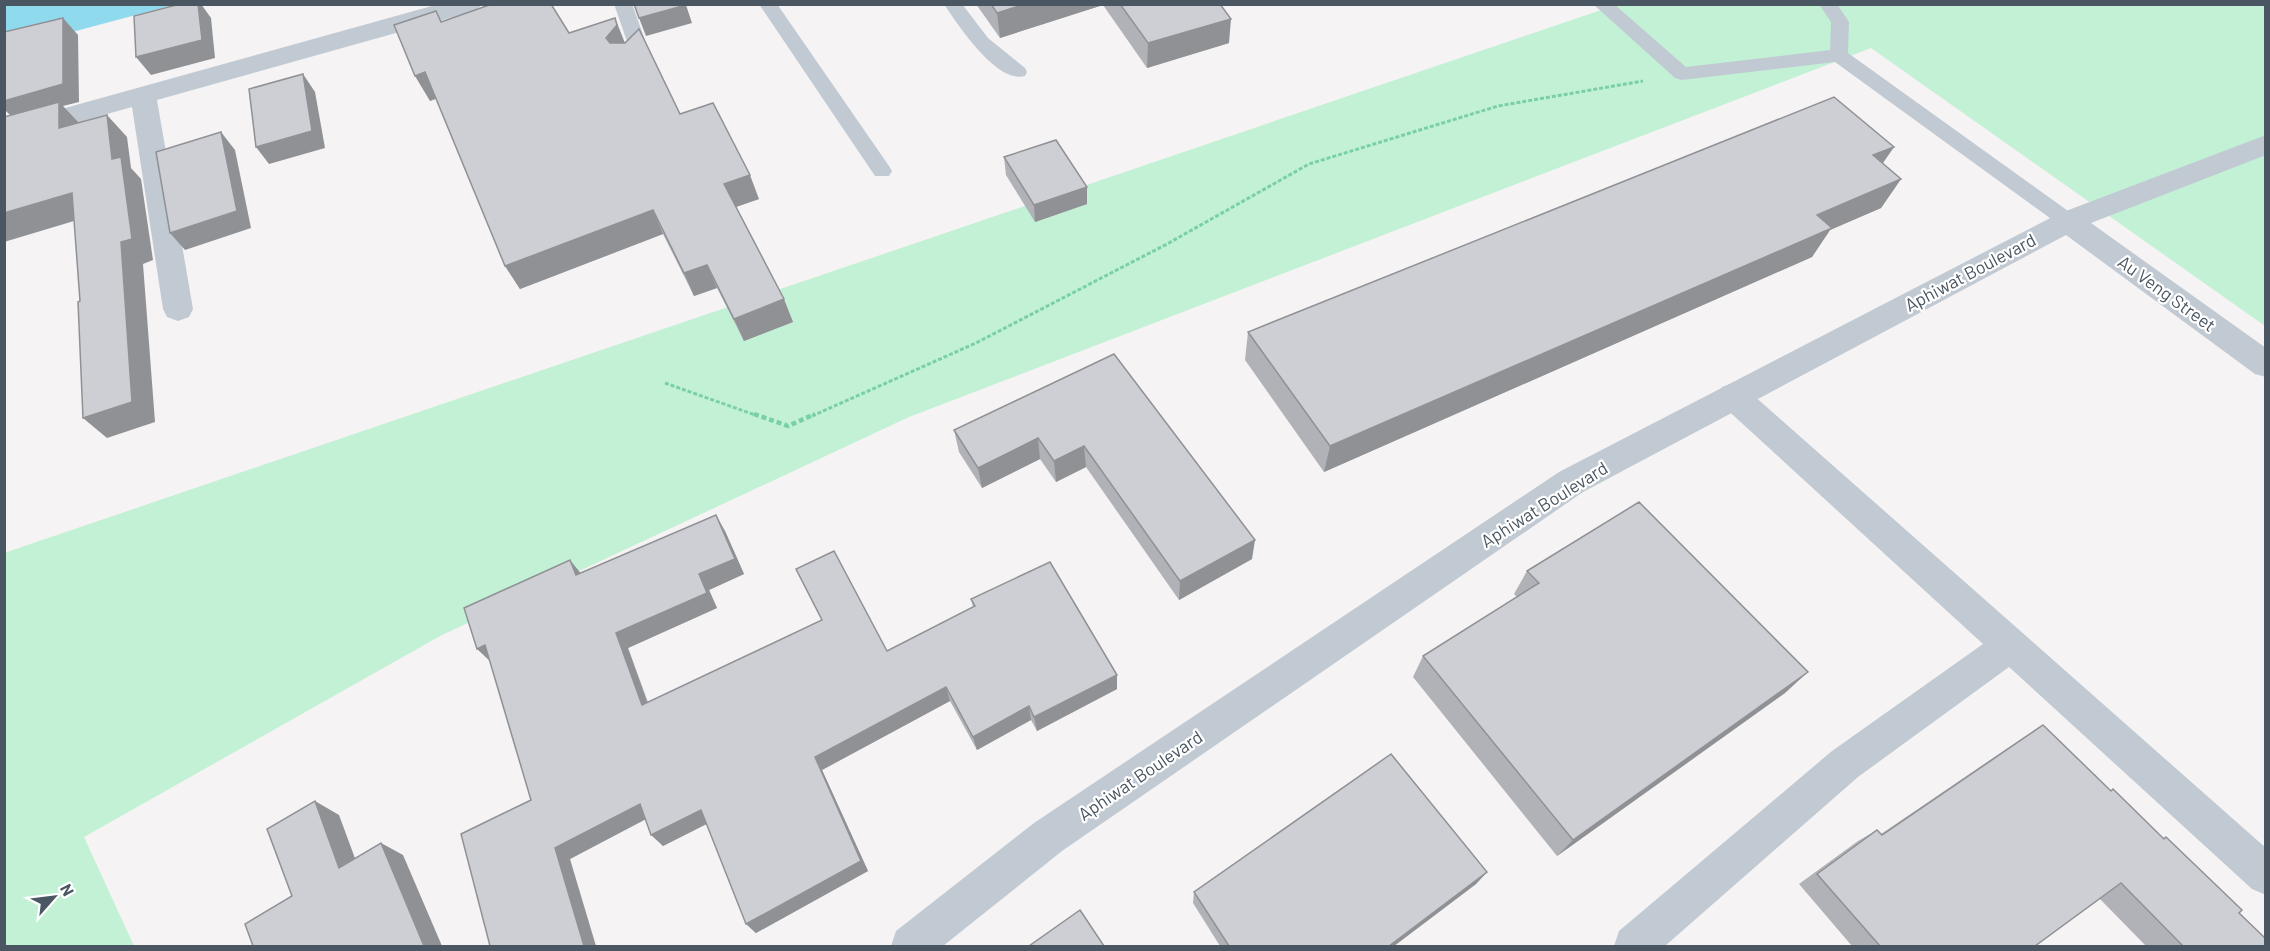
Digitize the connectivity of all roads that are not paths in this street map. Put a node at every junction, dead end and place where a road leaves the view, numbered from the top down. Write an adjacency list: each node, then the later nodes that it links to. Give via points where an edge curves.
1 (469, 4): 10 (street)
2 (623, 4): 8 (lane, via 640,51)
3 (768, 4): 13 (lane)
4 (953, 4): 9 (lane, via 993,56)
5 (1602, 4): 7 (lane, via 1682,74)
6 (1828, 4): 7 (lane, via 1840,22)
7 (1839, 55): 14 (lane)
8 (628, 62)
9 (1018, 72)
10 (143, 95): 11 (street); 15 (street)
11 (4, 134)
12 (2265, 144): 14 (street, Aphiwat Boulevard)
13 (882, 171)
14 (2068, 221): 16 (street, Au Veng Street); 17 (street, Aphiwat Boulevard)
15 (178, 309)
16 (2265, 365)
17 (1733, 396): 18 (street); 20 (street, Aphiwat Boulevard, via 1571,482 1048,837)
18 (2011, 645): 19 (street); 21 (street, via 1845,764)
19 (2265, 875)
20 (912, 946)
21 (1634, 946)

